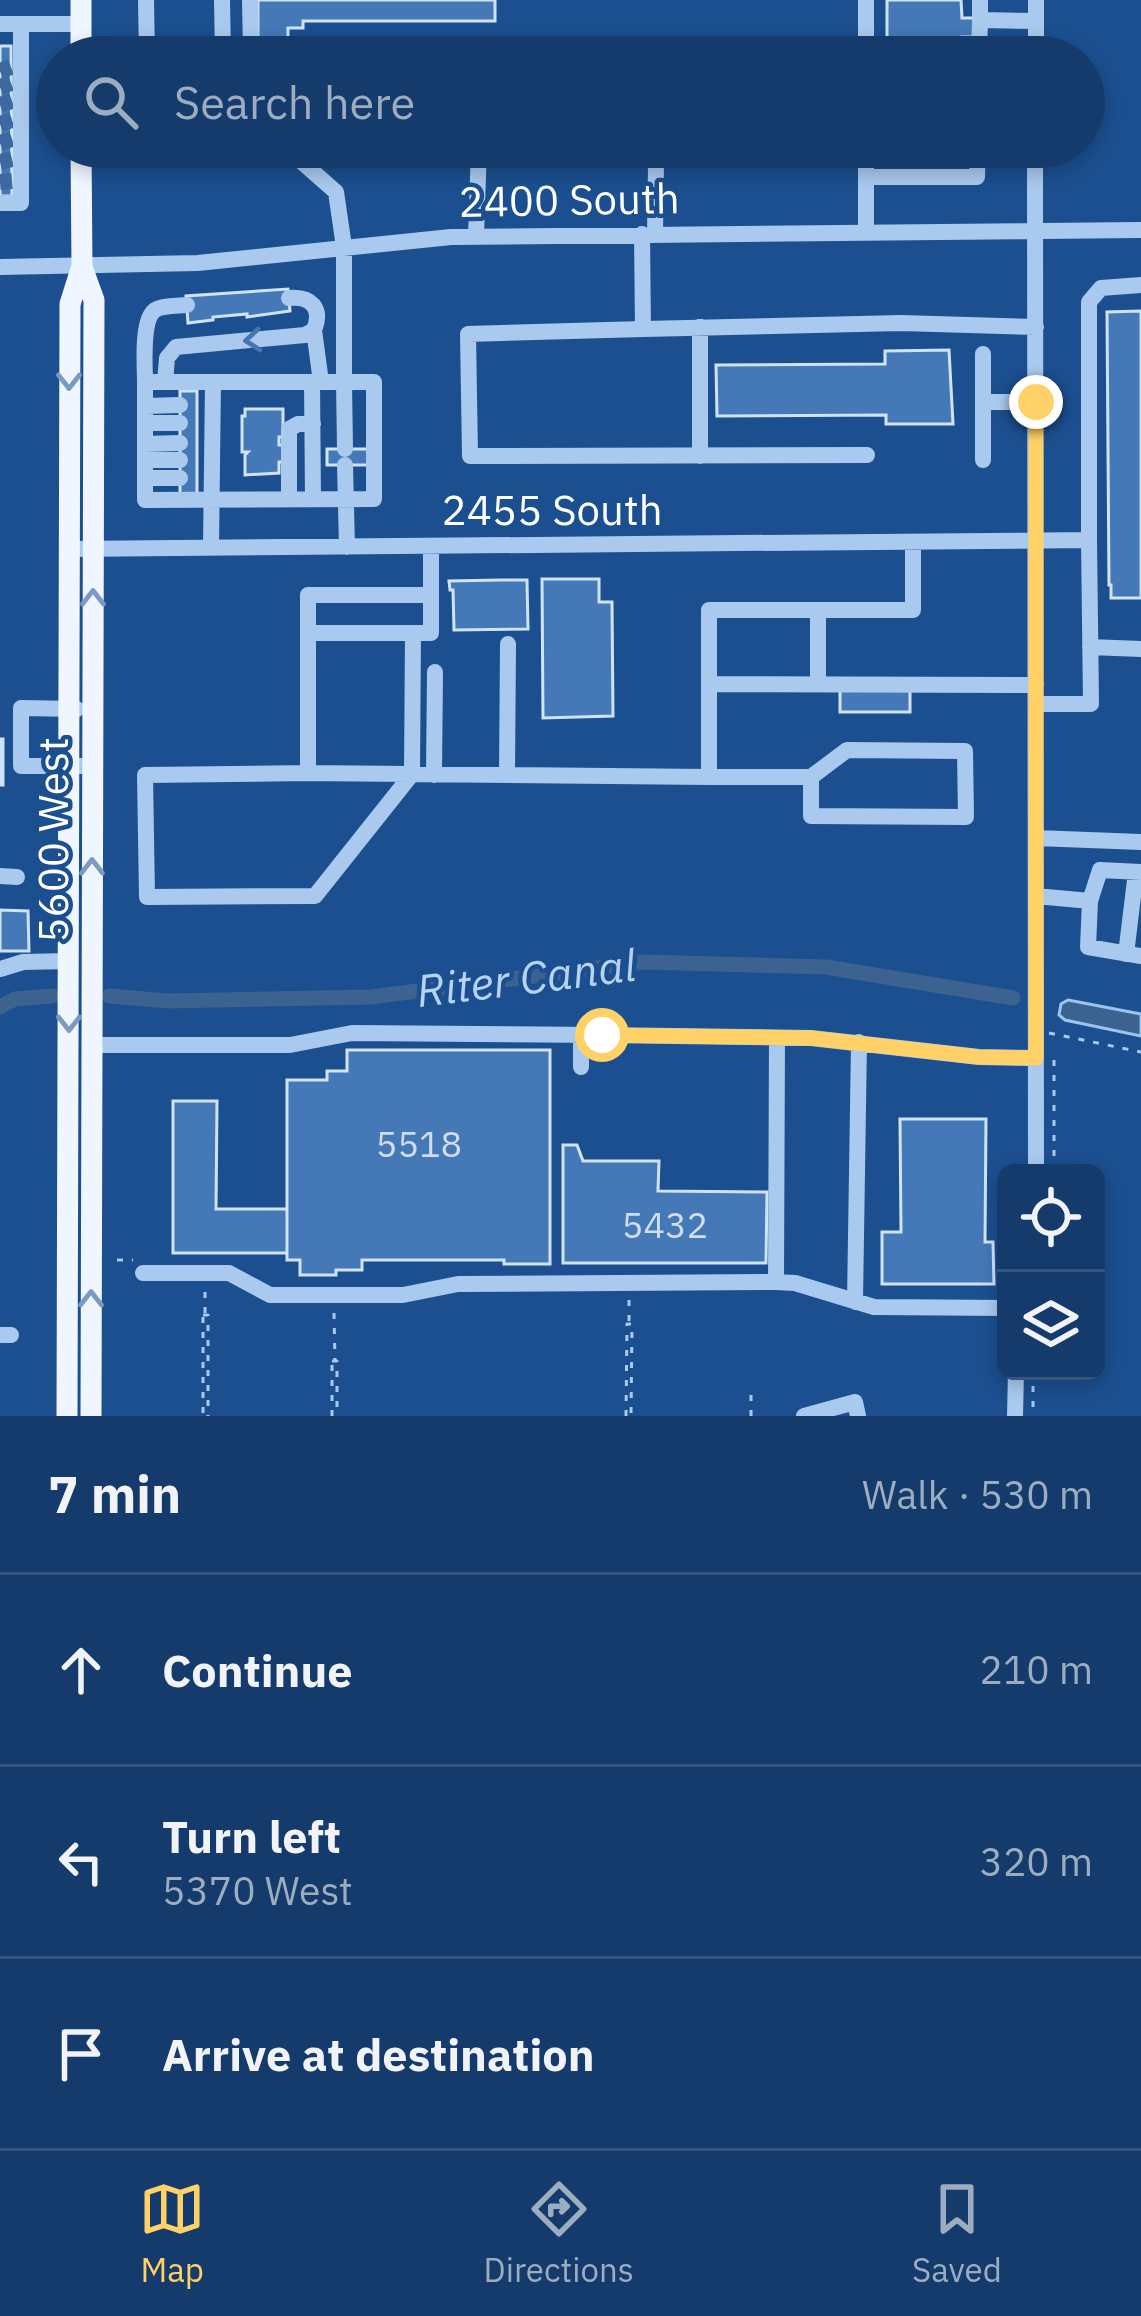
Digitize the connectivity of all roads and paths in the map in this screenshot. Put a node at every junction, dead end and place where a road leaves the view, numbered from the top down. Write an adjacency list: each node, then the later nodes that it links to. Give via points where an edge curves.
1 (81, 0): 12 (main road)
2 (146, 0): 14 (street)
3 (222, 0): 15 (street)
4 (250, 0): 16 (street)
5 (866, 0): 17 (street)
6 (980, 0): 8 (street)
7 (1036, 0): 9 (street)
8 (980, 20): 9 (street); 18 (street)
9 (1036, 21): 19 (street)
10 (0, 24): 11 (street)
11 (21, 24): 12 (street); 28 (street, via 21,203)
12 (81, 24): 13 (main road)
13 (81, 36)
14 (147, 36)
15 (223, 36)
16 (253, 36)
17 (866, 36)
18 (980, 36)
19 (1036, 36)
20 (82, 168): 35 (main road, 5600 West)
21 (309, 168): 34 (street, via 336,191)
22 (478, 168): 33 (street)
23 (656, 168): 32 (street)
24 (866, 168): 27 (street)
25 (977, 168): 27 (street, via 977,176)
26 (1036, 168): 30 (street)
27 (866, 178): 31 (street)
28 (0, 203)
29 (1141, 230): 30 (street, 2400 South)
30 (1036, 231): 31 (street, 2400 South); 40 (street)
31 (866, 232): 32 (street, 2400 South)
32 (648, 234): 33 (street, 2400 South); 41 (street)
33 (476, 236): 34 (street, 2400 South)
34 (344, 247): 35 (street, 2400 South); 49 (street)
35 (82, 266): 36 (street, 2400 South); 69 (main road, 5600 West, one-way to 69, via 70,304); 70 (main road, 5600 West, via 94,300)
36 (0, 267)
37 (1141, 285): 63 (street, via 1101,288 1089,302)
38 (289, 298): 42 (street, via 312,302)
39 (700, 327): 40 (street); 41 (street); 56 (street)
40 (1036, 327): 51 (street)
41 (643, 328): 56 (street, via 468,334 470,456)
42 (314, 330): 43 (street, one-way to 43); 48 (street)
43 (170, 352): 45 (street, via 181,315 154,310); 46 (street)
44 (983, 354): 50 (street)
45 (145, 382): 46 (street); 52 (street)
46 (165, 382): 47 (street)
47 (213, 382): 48 (street); 54 (street)
48 (316, 382): 49 (street); 53 (street)
49 (344, 382): 61 (street); 61 (street, via 374,382 374,499)
50 (982, 402): 51 (street); 57 (street)
51 (1036, 402): 64 (street)
52 (145, 414): 54 (street); 58 (street)
53 (313, 424): 59 (street, via 289,429); 60 (street)
54 (197, 442): 58 (street); 58 (street); 62 (street)
55 (867, 455): 56 (street)
56 (700, 456)
57 (982, 460)
58 (145, 461): 62 (street, via 146,500)
59 (289, 499): 60 (street); 62 (street)
60 (313, 499): 61 (street)
61 (346, 499): 67 (street)
62 (212, 500): 68 (street)
63 (1089, 540): 64 (street, 2455 South); 76 (street)
64 (1036, 542): 65 (street, 2455 South); 81 (street)
65 (913, 543): 66 (street, 2455 South); 72 (street, via 913,610)
66 (431, 546): 67 (street, 2455 South); 71 (street)
67 (347, 547): 68 (street, 2455 South)
68 (212, 548): 70 (street, 2455 South)
69 (69, 549): 70 (street, 2455 South); 83 (main road, 5600 West)
70 (93, 549): 83 (main road, 5600 West, one-way to 70)
71 (431, 595): 73 (street, via 308,595); 74 (street, via 431,633)
72 (818, 610): 79 (street, via 709,610); 80 (street)
73 (308, 633): 74 (street); 87 (street)
74 (413, 633): 88 (street)
75 (508, 644): 90 (street)
76 (1090, 647): 77 (street); 82 (street, via 1091,704)
77 (1141, 650)
78 (435, 672): 89 (street)
79 (710, 684): 80 (street); 91 (street)
80 (818, 684): 81 (street)
81 (1036, 685): 82 (street)
82 (1036, 704): 93 (street)
83 (81, 709): 85 (street); 86 (main road, 5600 West)
84 (0, 712): 85 (street)
85 (21, 712): 86 (street, via 21,766)
86 (81, 766): 99 (main road, 5600 West); 105 (main road, 5600 West, one-way to 86)
87 (308, 773): 88 (street); 88 (street, via 146,775 147,897 315,896)
88 (412, 774): 89 (street)
89 (434, 775): 90 (street)
90 (507, 775): 91 (street)
91 (709, 777): 92 (street)
92 (811, 777): 92 (street, via 811,816 966,817 965,751 848,750)
93 (1036, 838): 94 (street); 96 (street)
94 (1141, 842)
95 (1138, 872): 97 (street, via 1100,870); 98 (street)
96 (1036, 896): 97 (street); 101 (street)
97 (1090, 901): 98 (street, via 1088,947)
98 (1133, 955)
99 (69, 962): 100 (street); 119 (main road, 5600 West, one-way to 119)
100 (0, 970)
101 (1036, 1030): 106 (path); 107 (street)
102 (581, 1034): 103 (street); 105 (street, via 352,1033 290,1045); 108 (street)
103 (777, 1038): 104 (street); 113 (street)
104 (859, 1042): 107 (street); 116 (street)
105 (91, 1045): 125 (main road, 5600 West, one-way to 105)
106 (1141, 1052)
107 (1045, 1059): 109 (street); 110 (path)
108 (581, 1067)
109 (1037, 1164)
110 (1053, 1164)
111 (117, 1260): 112 (path)
112 (138, 1266): 113 (street, via 229,1273 270,1294 308,1295 403,1295 458,1284)
113 (776, 1282): 116 (street)
114 (205, 1284): 126 (path)
115 (629, 1292): 128 (path)
116 (856, 1302): 118 (street)
117 (334, 1305): 127 (path)
118 (997, 1308)
119 (67, 1353): 123 (main road, 5600 West); 124 (main road)
120 (1016, 1380): 132 (street)
121 (1034, 1380): 133 (path)
122 (751, 1394): 129 (path)
123 (67, 1416)
124 (80, 1416)
125 (91, 1416)
126 (206, 1416)
127 (334, 1416)
128 (629, 1416)
129 (751, 1416)
130 (804, 1416): 131 (street, via 855,1402)
131 (857, 1416)
132 (1015, 1416)
133 (1034, 1416)

